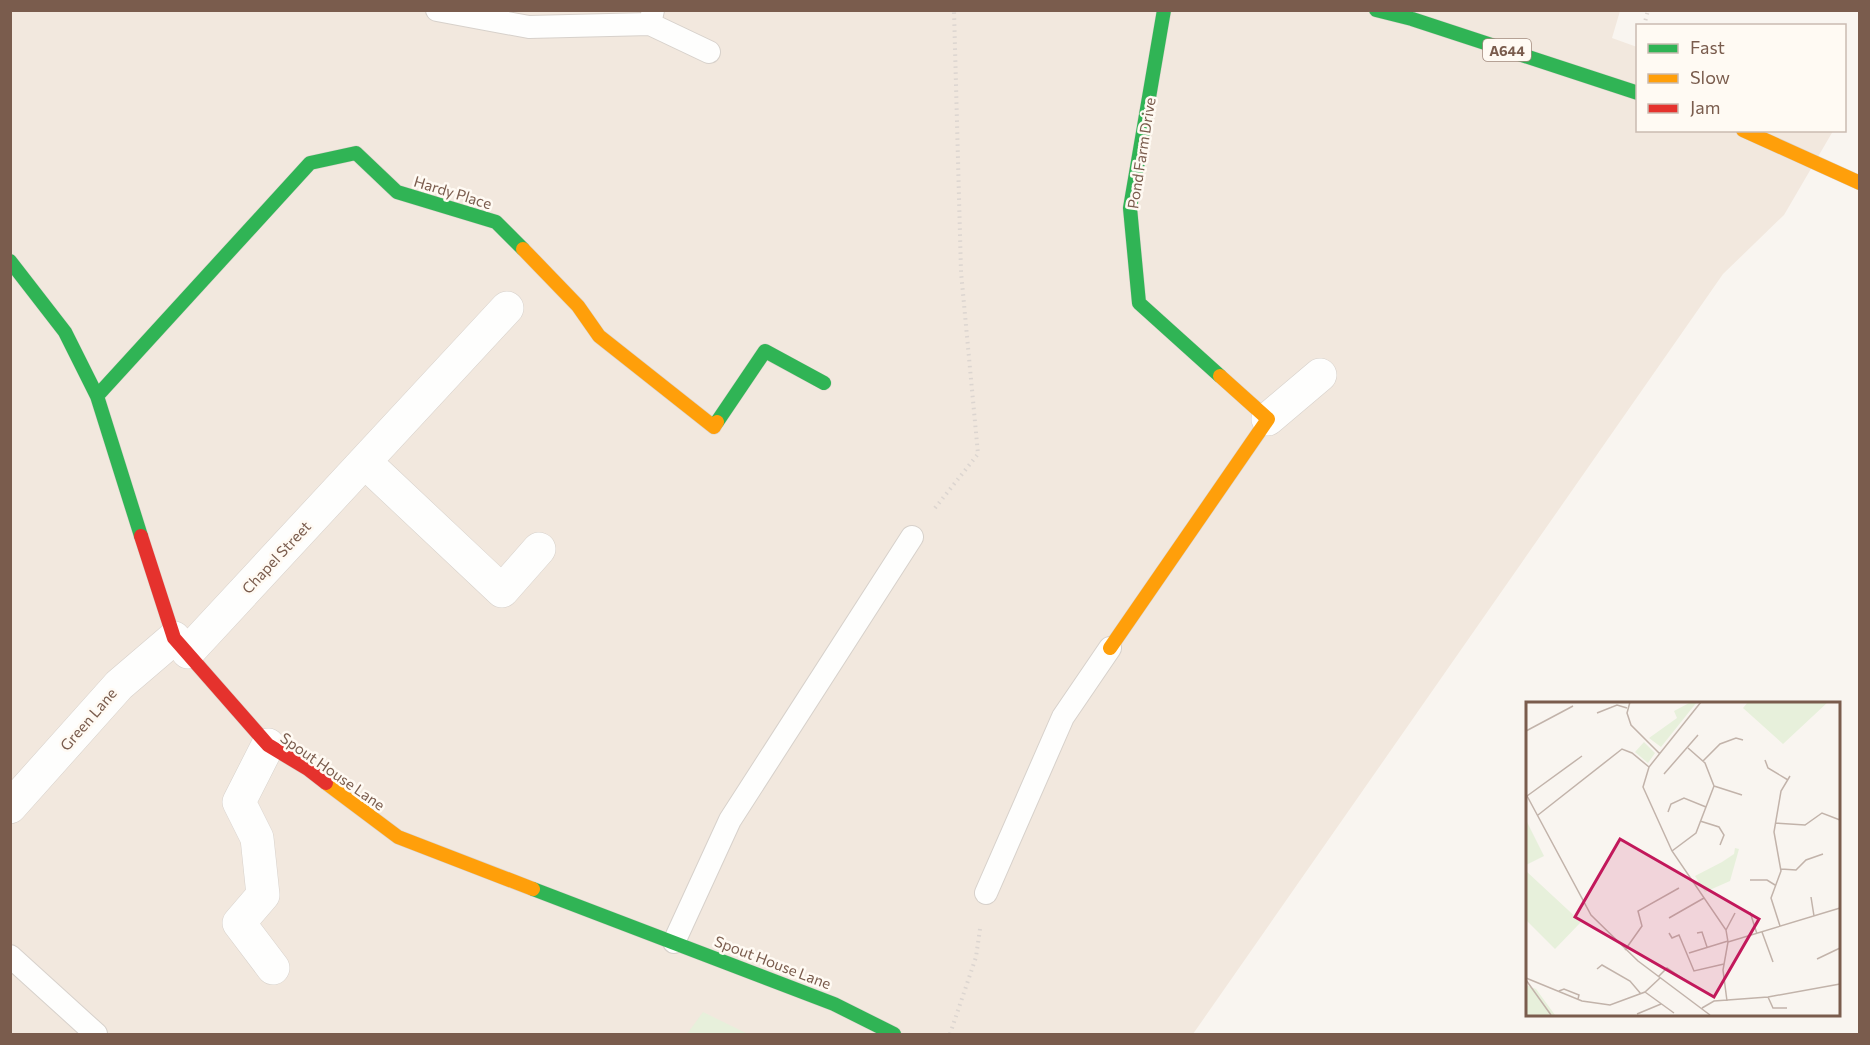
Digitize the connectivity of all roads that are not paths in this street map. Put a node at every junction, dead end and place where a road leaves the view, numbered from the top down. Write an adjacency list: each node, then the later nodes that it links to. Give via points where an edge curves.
1 (438, 10): 4 (lane, via 529,27)
2 (1164, 10): 14 (street, Pond Farm Drive, via 1130,208 1139,303)
3 (1376, 10): 6 (street, A644)
4 (651, 17): 5 (lane)
5 (709, 52)
6 (1636, 92)
7 (1747, 132): 8 (street)
8 (1860, 183)
9 (10, 261): 13 (street, Spout House Lane, via 65,332)
10 (507, 308): 15 (street, Chapel Street)
11 (1320, 375): 14 (street)
12 (824, 383): 13 (street, Hardy Place, via 765,351 714,427 599,336 578,306 496,222 397,192 356,153 310,163)
13 (97, 396): 18 (street, Spout House Lane)
14 (1268, 419): 19 (street)
15 (365, 462): 17 (street, via 501,591); 18 (street, Chapel Street)
16 (912, 537): 23 (lane, via 730,820)
17 (539, 549)
18 (181, 645): 20 (street, Spout House Lane); 21 (street, Green Lane, via 118,685)
19 (1110, 648): 22 (lane, via 1063,717)
20 (268, 745): 23 (street, Spout House Lane, via 308,769 398,837); 25 (street, via 239,802 257,838 263,895 239,923)
21 (10, 807)
22 (986, 893)
23 (674, 942): 27 (street, Spout House Lane, via 834,1004)
24 (10, 957): 26 (lane)
25 (273, 968)
26 (96, 1035)
27 (894, 1035)

